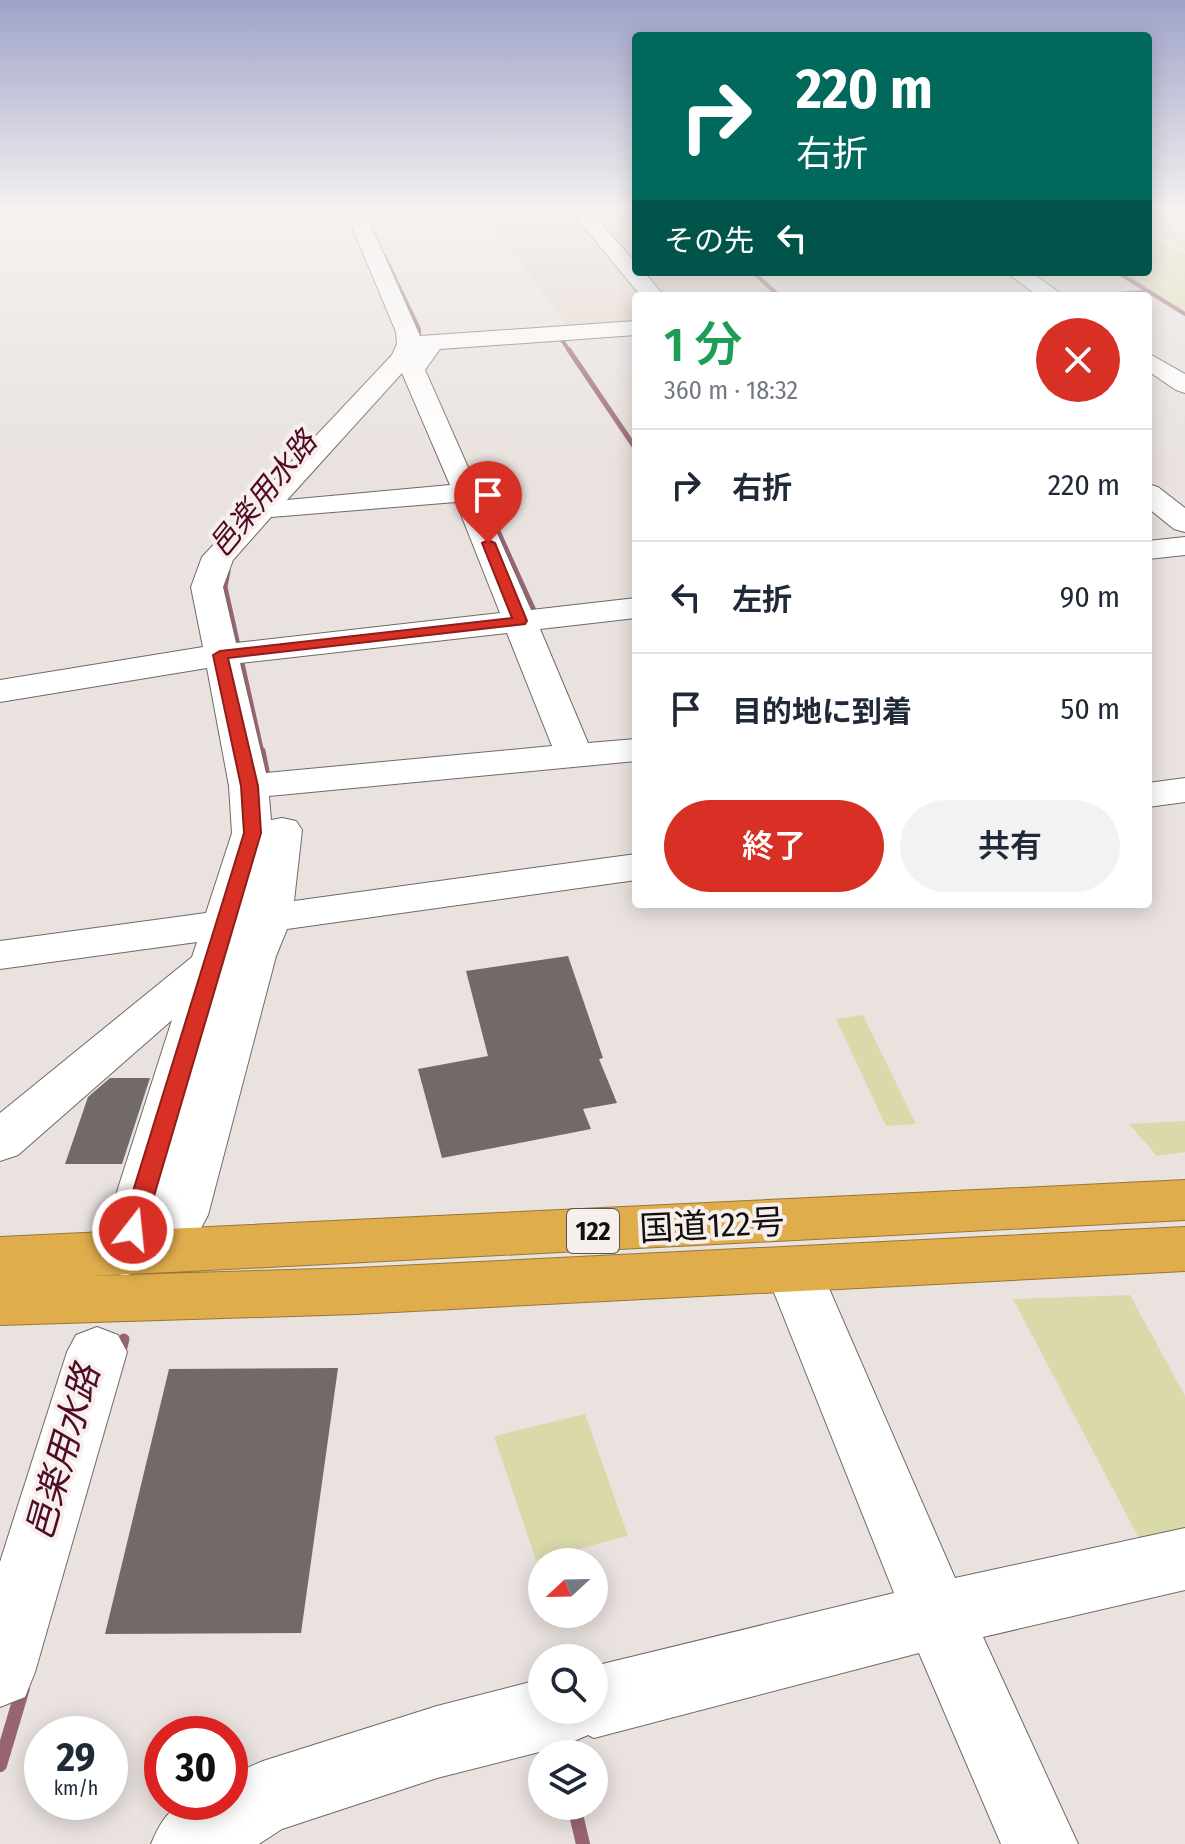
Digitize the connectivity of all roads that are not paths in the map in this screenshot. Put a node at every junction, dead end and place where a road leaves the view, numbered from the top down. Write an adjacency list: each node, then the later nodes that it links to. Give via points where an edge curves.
1 (392, 296): 3 (street, via 408,332)
2 (632, 328): 3 (street)
3 (421, 344): 6 (street, via 413,370); 8 (street)
4 (1152, 363): 5 (street)
5 (1185, 385)
6 (467, 492): 8 (street); 13 (street)
7 (1152, 496): 9 (street)
8 (262, 508): 14 (street, via 218,557 207,587)
9 (1185, 523)
10 (1185, 546): 11 (street)
11 (1152, 550)
12 (632, 608): 13 (street)
13 (520, 621): 14 (street); 17 (street)
14 (220, 655): 15 (street); 18 (street)
15 (0, 691)
16 (632, 750): 17 (street)
17 (574, 755): 18 (street)
18 (249, 786): 21 (street, via 252,833)
19 (282, 830): 21 (street)
20 (632, 868): 21 (street)
21 (236, 935): 22 (street); 23 (street); 25 (street, via 253,956); 27 (street)
22 (0, 955)
23 (0, 1142)
24 (1185, 1200): 27 (highway, 国道122号 / 122)
25 (181, 1215)
26 (1185, 1249): 29 (highway, 国道122号 / 122)
27 (125, 1254): 28 (highway, 国道122号 / 122)
28 (0, 1259)
29 (793, 1270): 30 (highway, 国道122号 / 122); 33 (street)
30 (0, 1302)
31 (97, 1352): 34 (street)
32 (1185, 1559): 33 (street)
33 (937, 1615): 35 (street); 38 (street)
34 (0, 1672)
35 (608, 1698)
36 (528, 1719): 37 (street, via 263,1798)
37 (189, 1844)
38 (1040, 1844)

